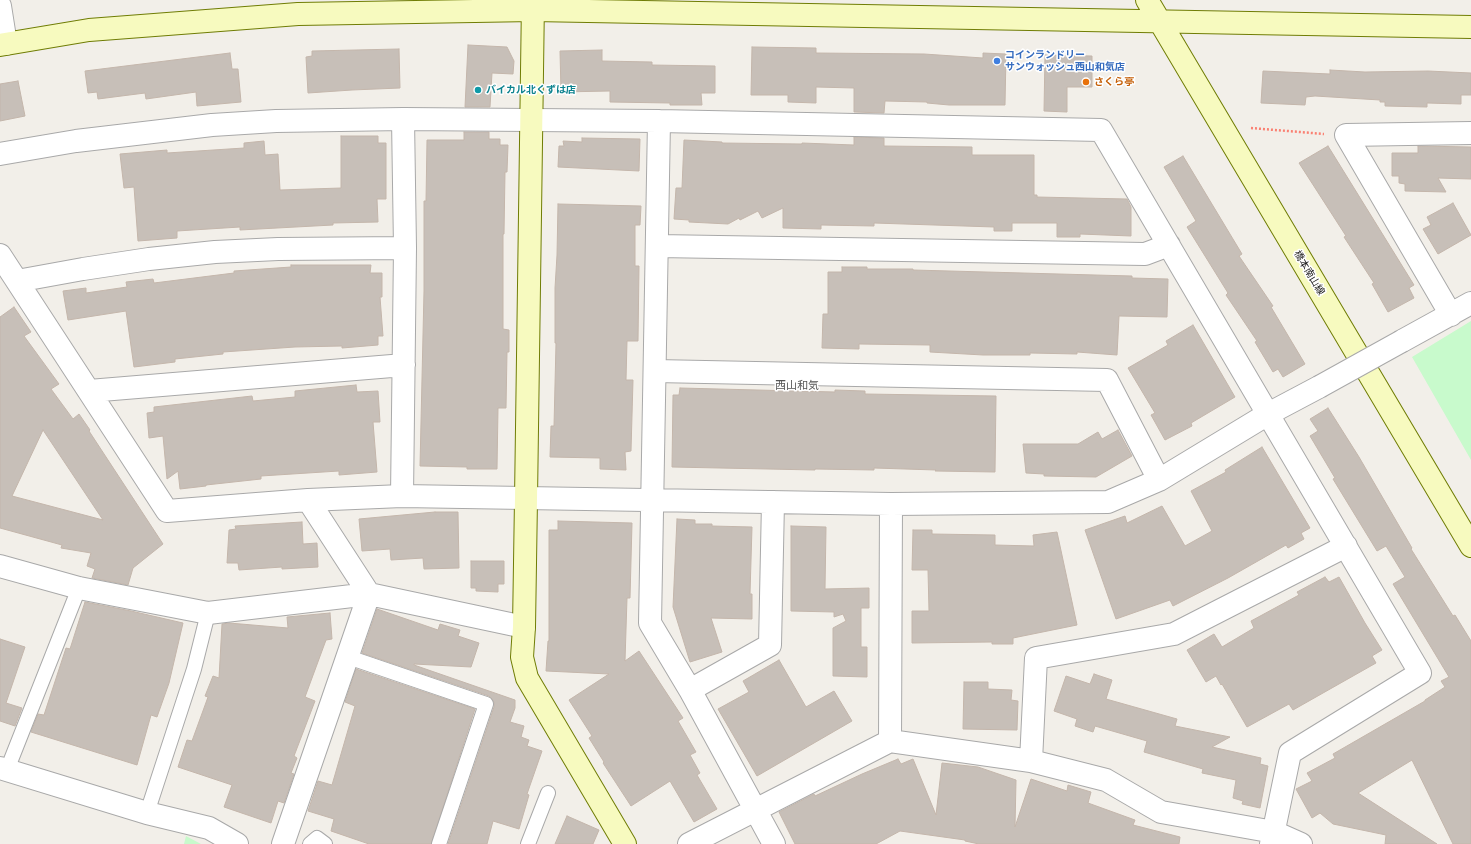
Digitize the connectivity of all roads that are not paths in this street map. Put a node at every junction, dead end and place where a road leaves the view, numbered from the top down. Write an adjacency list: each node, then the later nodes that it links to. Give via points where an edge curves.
1 (1147, 0): 4 (street, 橋本南山線)
2 (533, 5): 4 (street); 6 (street, via 298,14 88,30); 8 (street)
3 (0, 6): 6 (street)
4 (1160, 21): 5 (street); 31 (street, 橋本南山線)
5 (1471, 27)
6 (3, 44)
7 (404, 119): 8 (street); 11 (street, via 212,125 83,140); 14 (street)
8 (532, 120): 9 (street); 25 (street)
9 (660, 121): 12 (street, via 1101,130); 13 (street)
10 (1471, 133): 18 (street, via 1346,135)
11 (0, 154)
12 (1169, 245): 13 (street, via 1145,254); 22 (street)
13 (658, 246): 20 (street)
14 (405, 248): 16 (street, via 278,248 215,252 149,259); 19 (street)
15 (0, 255): 16 (street)
16 (17, 281): 21 (street)
17 (1471, 303): 18 (street)
18 (1451, 315): 22 (street, bridge)
19 (404, 365): 21 (street); 24 (street)
20 (655, 371): 23 (street, via 1107,380); 27 (street)
21 (89, 391): 26 (street, via 167,511)
22 (1268, 414): 23 (street); 30 (street)
23 (1159, 480): 29 (street, via 1108,502)
24 (402, 496): 25 (street); 26 (street)
25 (526, 499): 27 (street); 36 (street)
26 (308, 500): 34 (street)
27 (653, 500): 28 (street); 38 (street, via 650,623)
28 (773, 502): 29 (street); 38 (street, via 770,645)
29 (891, 504): 39 (street)
30 (1346, 546): 40 (street, via 1174,634 1036,658); 45 (street, via 1420,673 1290,753)
31 (1471, 546)
32 (0, 566): 33 (street)
33 (79, 588): 35 (street); 41 (lane)
34 (369, 594): 35 (street); 36 (street); 37 (street)
35 (208, 612): 44 (lane, via 194,669)
36 (524, 627): 52 (street, via 522,656 527,678)
37 (348, 657): 47 (street); 50 (lane, via 486,704)
38 (690, 690): 43 (street)
39 (890, 741): 40 (street); 43 (street)
40 (1031, 761): 45 (street, via 1106,780 1161,812)
41 (3, 769): 44 (street)
42 (548, 793): 51 (lane)
43 (756, 809): 53 (street); 54 (street)
44 (147, 813): 46 (street, via 209,828)
45 (1272, 838): 55 (street)
46 (236, 844)
47 (283, 844)
48 (310, 844): 49 (lane, via 317,838)
49 (324, 844)
50 (439, 844)
51 (528, 844)
52 (625, 844)
53 (689, 844)
54 (774, 844)
55 (1301, 844)

